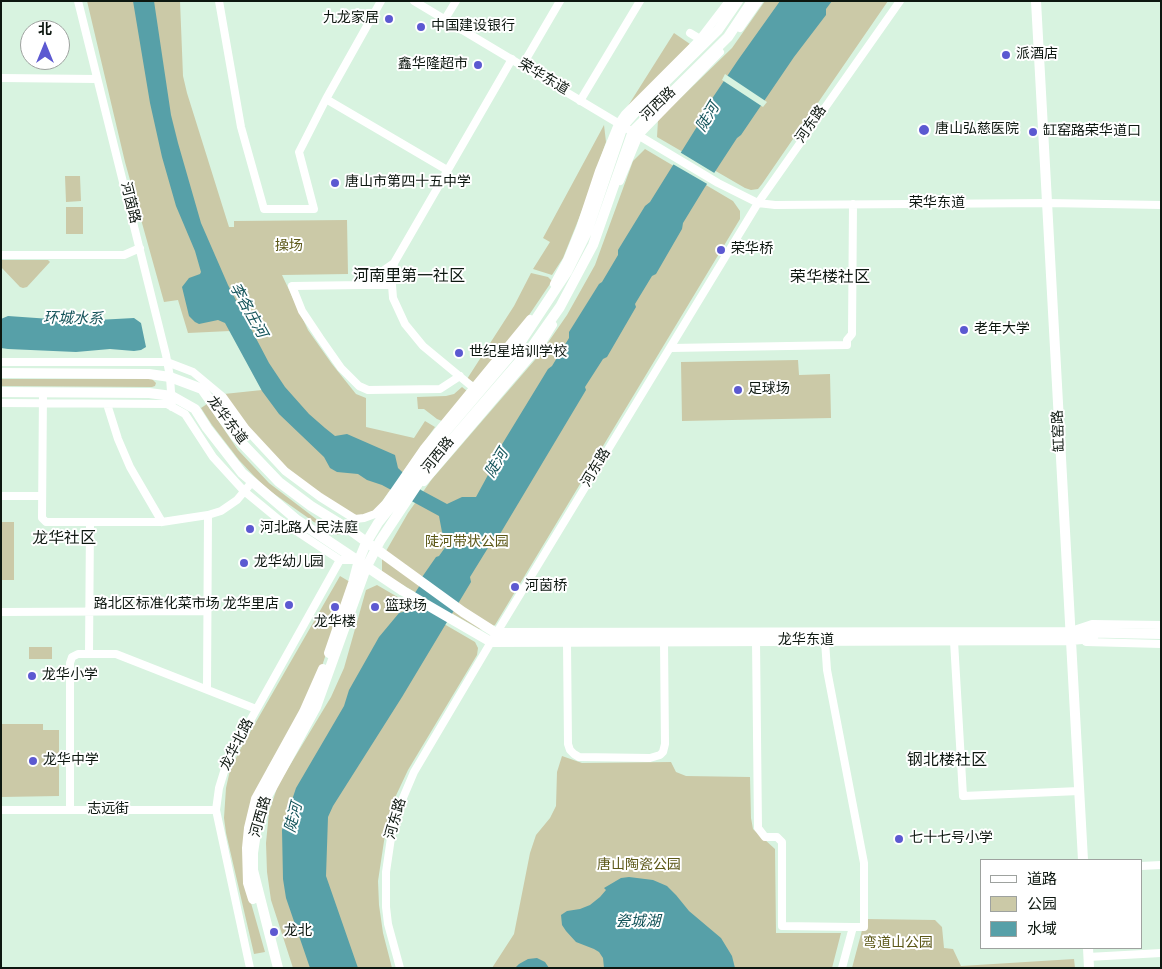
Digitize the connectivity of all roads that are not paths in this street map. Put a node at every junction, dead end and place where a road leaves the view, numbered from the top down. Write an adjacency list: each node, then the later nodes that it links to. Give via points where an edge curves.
1 (78, 1): 22 (street, 河茵路)
2 (220, 1): 23 (street, via 241,127 264,209 314,209 299,152)
3 (381, 1): 23 (street)
4 (414, 1): 14 (street, 荣华东道)
5 (456, 1): 14 (street)
6 (560, 1): 20 (street)
7 (640, 1): 24 (street)
8 (729, 1): 18 (street)
9 (738, 1): 15 (main road, 河西路)
10 (752, 1): 17 (main road, 河西路)
11 (759, 1): 25 (street, via 726,45)
12 (900, 1): 27 (street, 河东路)
13 (1036, 1): 28 (main road, 缸窑路)
14 (445, 20): 19 (street, 荣华东道)
15 (718, 30): 17 (main road); 25 (main road, 河西路, via 638,108)
16 (690, 33): 18 (street)
17 (728, 37): 25 (main road, 河西路)
18 (700, 39): 25 (street, via 625,114)
19 (512, 59): 20 (street, 荣华东道); 26 (street)
20 (522, 66): 24 (street, 荣华东道)
21 (1, 78): 22 (street)
22 (98, 79): 31 (street, 河茵路)
23 (326, 99): 26 (street)
24 (580, 101): 25 (street, 荣华东道)
25 (628, 129): 27 (street, 荣华东道, via 718,183); 42 (street, via 599,172 567,260 548,293); 50 (main road, 河西路, via 593,245 560,307 531,348 431,464)
26 (447, 170): 33 (street)
27 (758, 202): 29 (street, 荣华东道); 36 (street, 河东路)
28 (1048, 203): 29 (street, 荣华东道); 30 (street, 荣华东道); 69 (main road, 缸窑路)
29 (853, 204): 36 (street, via 852,334 847,345)
30 (1161, 205)
31 (140, 248): 32 (street, via 124,255); 38 (street, 河茵路)
32 (1, 256)
33 (394, 263): 34 (street); 35 (street)
34 (363, 285): 35 (street); 40 (street, via 292,286 302,311 320,338 341,368 359,386 368,390 440,389)
35 (392, 285): 40 (street, via 405,324 414,337)
36 (671, 348): 70 (street, 河东路)
37 (1, 362): 38 (street)
38 (167, 362): 41 (street, 河茵路); 55 (street, via 193,372 223,396 260,446 285,471 355,519)
39 (1, 373): 41 (main road, 龙华东道, via 149,374)
40 (460, 376): 42 (street)
41 (170, 377): 45 (street, 河茵路); 60 (main road, 龙华东道, via 202,390 236,437 279,482)
42 (474, 388): 50 (street, via 424,448)
43 (1, 392): 44 (main road, 龙华东道)
44 (43, 392): 45 (main road, 龙华东道); 47 (street)
45 (172, 396): 49 (street, 河茵路); 51 (main road, 龙华东道, via 195,408 217,442)
46 (1, 403): 47 (street)
47 (43, 403): 48 (street); 54 (street)
48 (107, 404): 49 (street, via 148,402); 58 (street, via 130,467)
49 (172, 407): 52 (street, via 185,414 213,457)
50 (418, 474): 55 (main road, 河西路); 55 (street)
51 (252, 482): 52 (street); 63 (main road, 龙华东道, via 297,520)
52 (244, 491): 56 (street, via 221,511); 62 (street, via 278,519)
53 (1, 496): 54 (street)
54 (41, 496): 57 (street, via 42,518 46,522)
55 (397, 505): 59 (street); 60 (main road, 河西路, via 378,523); 61 (main road, 河西路)
56 (208, 515): 58 (street); 65 (street)
57 (90, 522): 58 (street); 64 (street)
58 (162, 522)
59 (390, 534)
60 (366, 543): 61 (main road, 龙华东道); 63 (main road, 河西路)
61 (375, 550): 63 (main road, 河西路); 70 (main road, 龙华东道)
62 (340, 560): 63 (street); 80 (street, 龙华北路)
63 (363, 564): 70 (main road, 龙华东道, via 455,622); 92 (main road, 河西路, via 353,583 321,675 256,799 248,828 248,883); 93 (main road, 河西路, via 316,707 264,802 257,826 253,870)
64 (89, 611): 65 (street); 66 (street); 78 (street)
65 (207, 611): 79 (street)
66 (1, 612)
67 (1161, 625): 69 (street, via 1092,624)
68 (1161, 634): 69 (main road, 龙华东道)
69 (1071, 636): 70 (main road, 龙华东道); 71 (main road, 龙华东道); 74 (main road, 龙华东道); 77 (street, via 1091,642); 81 (main road, 缸窑路)
70 (494, 638): 76 (main road, 龙华东道); 94 (street, 河东路, via 414,772 397,812 386,872 386,907)
71 (1161, 639)
72 (756, 641): 73 (main road, 龙华东道); 75 (main road, 龙华东道); 88 (street, via 758,828 765,837 778,837 782,842 782,926)
73 (825, 641): 74 (main road, 龙华东道); 88 (street, via 826,670 864,863 864,927)
74 (954, 641): 81 (street, via 963,796)
75 (664, 642): 76 (main road, 龙华东道); 76 (street, via 665,744 660,755 650,758 579,757 570,750)
76 (567, 643)
77 (1161, 644)
78 (88, 654): 79 (street, via 116,654); 83 (street, via 78,654 70,663)
79 (207, 690): 80 (street)
80 (256, 709): 84 (street, 龙华北路, via 228,762)
81 (1080, 791): 85 (main road, 缸窑路)
82 (1, 810): 83 (street, 志远街)
83 (70, 810): 84 (street, 志远街)
84 (216, 810): 91 (street, 龙华北路)
85 (1083, 859)
86 (1161, 865): 87 (street)
87 (1142, 866)
88 (853, 928): 95 (street)
89 (1088, 952): 90 (street); 96 (main road)
90 (1161, 953)
91 (250, 968)
92 (271, 968)
93 (278, 968)
94 (400, 968)
95 (842, 968)
96 (1089, 968)

